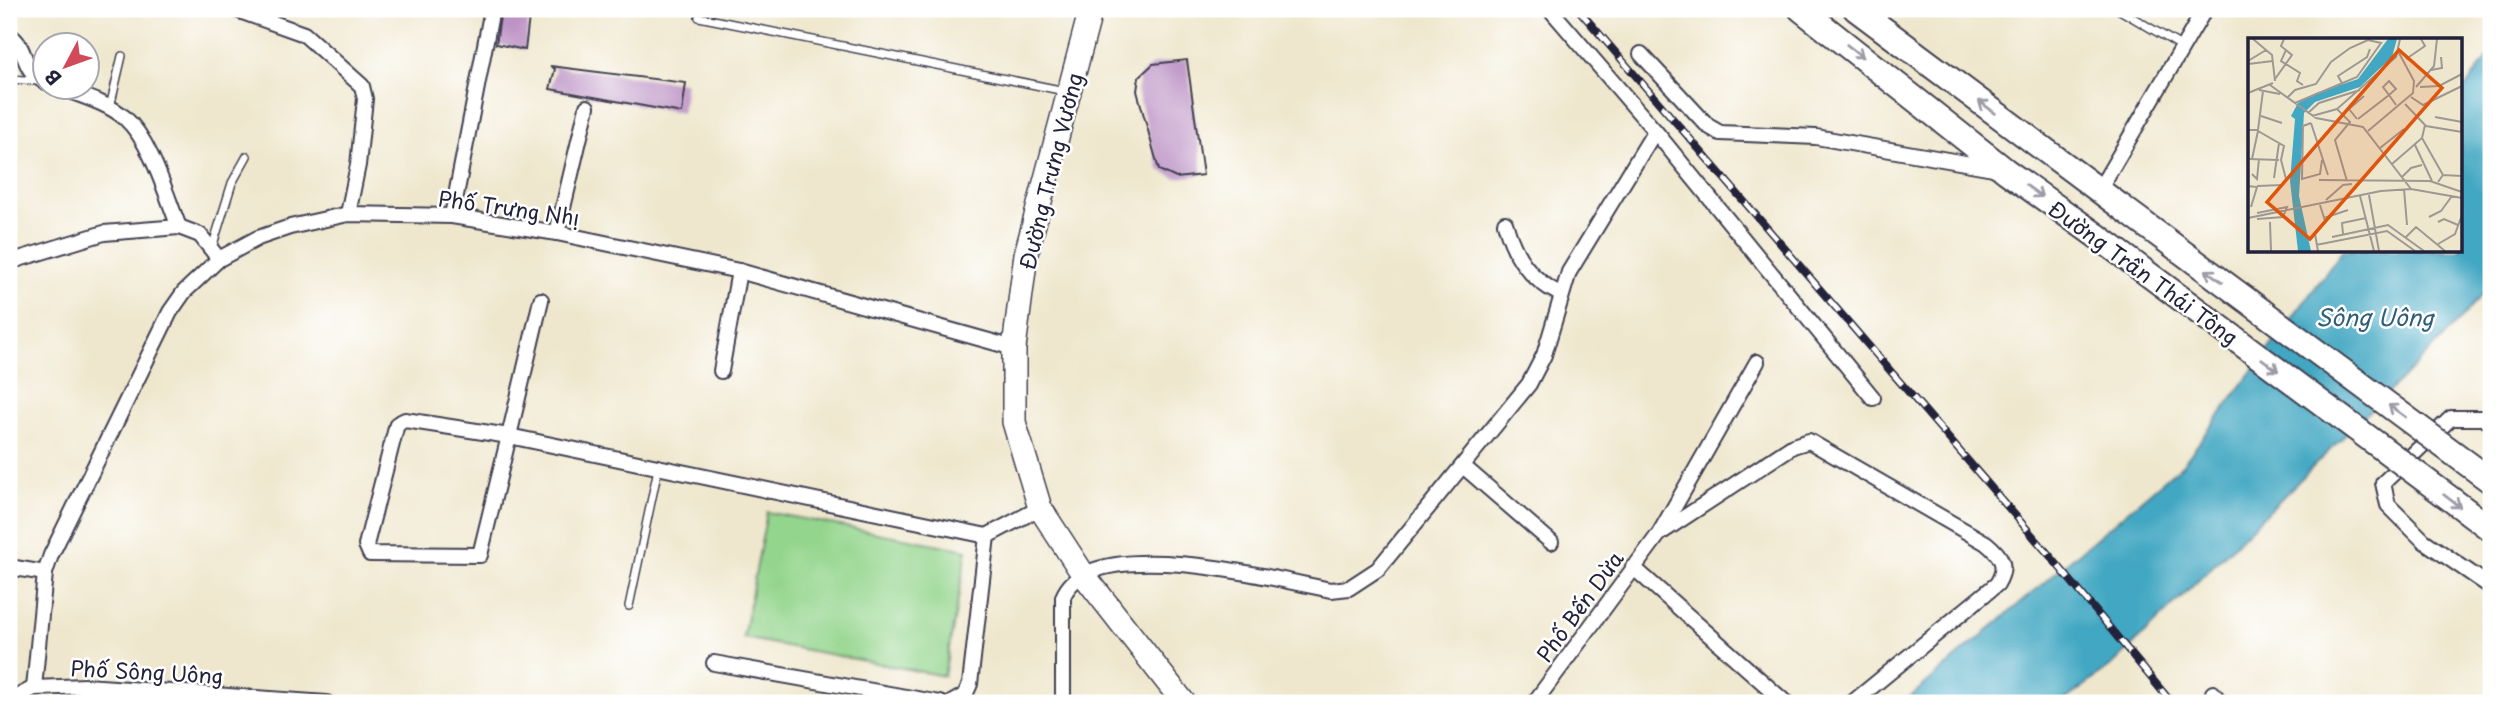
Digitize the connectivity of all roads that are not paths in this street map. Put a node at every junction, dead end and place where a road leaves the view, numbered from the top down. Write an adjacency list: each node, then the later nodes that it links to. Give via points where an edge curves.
1 (234, 9): 25 (street, via 304,34 362,86 365,99 358,165)
2 (492, 9): 26 (street)
3 (1091, 9): 17 (main road, Đường Trưng Vương)
4 (1550, 9): 21 (street)
5 (1801, 9): 23 (highway, Đường Trần Thái Tông, one-way to 23)
6 (1856, 9): 24 (highway, Đường Trần Thái Tông, one-way to 6)
7 (2118, 9): 11 (lane)
8 (2205, 9): 11 (street)
9 (699, 17): 17 (lane)
10 (9, 35): 14 (street, via 20,46)
11 (2181, 46): 24 (street)
12 (1641, 54): 23 (street, via 1708,126 1720,133 1816,137)
13 (122, 57): 20 (lane)
14 (32, 73)
15 (9, 79): 16 (lane)
16 (32, 80)
17 (1070, 92): 35 (main road, Đường Trưng Vương, via 1026,254)
18 (95, 102): 20 (street)
19 (587, 107): 29 (street)
20 (110, 108): 28 (street, via 139,134)
21 (1655, 131): 33 (street, via 1582,248); 38 (street)
22 (247, 156): 30 (lane, via 232,183)
23 (2006, 171): 45 (highway, Đường Trần Thái Tông, one-way to 45, bridge)
24 (2099, 190): 43 (highway, Đường Trần Thái Tông, one-way to 24, bridge)
25 (348, 214): 26 (street, Phố Trưng Nhị); 30 (street, Phố Trưng Nhị, via 290,227)
26 (452, 216): 29 (street, Phố Trưng Nhị)
27 (1505, 223): 33 (street, via 1513,250 1528,272)
28 (179, 227): 30 (street, via 200,235); 31 (street, via 104,233)
29 (557, 233): 32 (street, Phố Trưng Nhị)
30 (215, 254): 51 (street, Phố Trưng Nhị, via 170,312)
31 (9, 262)
32 (739, 271): 35 (street, Phố Trưng Nhị); 37 (street)
33 (1560, 294): 41 (street, via 1544,355 1529,384)
34 (541, 300): 40 (street)
35 (1014, 348): 44 (main road, Đường Trưng Vương, via 1014,422)
36 (1756, 362): 46 (street)
37 (721, 371)
38 (1873, 398)
39 (2491, 423): 53 (street, via 2482,418 2451,418 2383,483 2388,505 2424,541)
40 (509, 436): 40 (street, via 405,420 397,424 366,545 370,554 480,555); 42 (street)
41 (1462, 466): 48 (street); 52 (street, via 1378,569 1349,588 1331,590 1170,561)
42 (658, 469): 47 (street); 54 (lane)
43 (2491, 481)
44 (1040, 508): 47 (street); 52 (main road, Đường Trưng Vương)
45 (2491, 530)
46 (1659, 534): 50 (street, Phố Bến Dừa); 65 (street, via 1793,446 1809,441 1998,553 2003,574 1997,584)
47 (987, 536): 60 (street, via 970,684 965,695)
48 (1551, 542)
49 (9, 567): 51 (street)
50 (1633, 567): 63 (street, Phố Bến Dừa); 64 (street)
51 (44, 573): 56 (street, Phố Trưng Nhị)
52 (1083, 574): 61 (street, via 1068,584 1063,597); 62 (main road, Đường Trưng Vương)
53 (2491, 587)
54 (629, 606)
55 (714, 663): 59 (street)
56 (34, 688): 57 (street, Phố Sông Uông); 58 (street, Phố Sông Uông, via 86,686)
57 (9, 701)
58 (327, 703)
59 (940, 703)
60 (951, 703)
61 (1063, 703)
62 (1184, 703)
63 (1534, 703)
64 (1786, 703)
65 (1852, 703)

